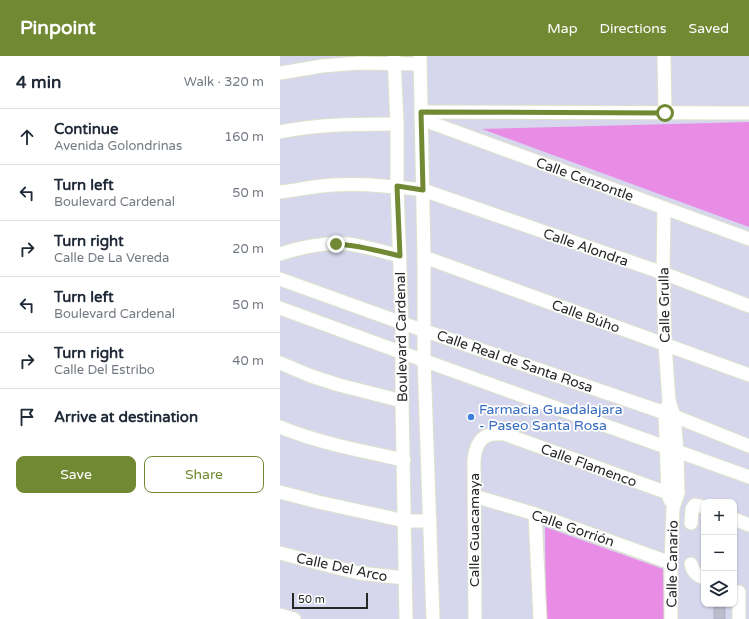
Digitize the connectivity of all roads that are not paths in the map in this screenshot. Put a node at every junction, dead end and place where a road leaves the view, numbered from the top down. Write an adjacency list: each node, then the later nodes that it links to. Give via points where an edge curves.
1 (664, 56): 5 (street)
2 (394, 60): 3 (street); 4 (street, via 322,66); 8 (street, Boulevard Cardenal)
3 (420, 60): 7 (street, Boulevard Cardenal)
4 (280, 73)
5 (665, 113): 6 (street); 7 (street)
6 (749, 113)
7 (421, 116): 11 (street, Boulevard Cardenal); 13 (street, Calle Cenzontle)
8 (397, 124): 9 (street, via 347,124); 10 (street, Boulevard Cardenal)
9 (280, 132)
10 (397, 186): 11 (street, Calle Alondra); 12 (street, Calle Alondra, via 332,185); 16 (street, Boulevard Cardenal)
11 (423, 190): 17 (street, Boulevard Cardenal); 18 (street, Calle Alondra)
12 (280, 192)
13 (664, 208): 14 (street, Calle Cenzontle); 18 (street, Calle Grulla)
14 (749, 239)
15 (280, 254): 16 (street, via 325,244 348,244)
16 (400, 256): 22 (street, Boulevard Cardenal)
17 (424, 257): 23 (street, Boulevard Cardenal); 24 (street, Calle Búho)
18 (663, 273): 20 (street, Calle Alondra); 24 (street, Calle Grulla)
19 (280, 279): 22 (street, Calle Real de Santa Rosa)
20 (749, 306)
21 (280, 308): 25 (street, Calle Real de Santa Rosa)
22 (402, 323): 23 (street, Calle Real de Santa Rosa); 25 (street, Boulevard Cardenal)
23 (424, 330): 26 (street, Boulevard Cardenal); 30 (street, Calle Real de Santa Rosa)
24 (665, 344): 28 (street, Calle Búho); 30 (street, Calle Grulla)
25 (403, 353): 26 (street, Calle Real de Santa Rosa); 29 (street, Boulevard Cardenal)
26 (424, 360): 34 (street, Calle Real de Santa Rosa); 44 (street, Boulevard Cardenal)
27 (280, 364): 29 (street, via 339,385)
28 (749, 375)
29 (402, 401): 35 (street, Boulevard Cardenal)
30 (669, 410): 33 (street, Calle Real de Santa Rosa); 34 (street, Calle Canario)
31 (280, 427): 35 (street, via 314,439)
32 (478, 442): 38 (street, Calle Flamenco, via 489,435 504,434); 39 (street, Calle Guacamaya, via 474,460)
33 (749, 446)
34 (672, 450): 36 (street, Calle Real de Santa Rosa); 38 (street, Calle Canario)
35 (404, 460): 43 (street, Boulevard Cardenal)
36 (749, 477)
37 (280, 492): 43 (street)
38 (673, 493): 48 (street, Calle Canario)
39 (474, 496): 41 (street, Calle Gorrión); 57 (street, Calle Guacamaya)
40 (700, 506): 45 (street, via 692,509)
41 (535, 514): 48 (street, Calle Gorrión); 58 (street)
42 (737, 520): 46 (street)
43 (405, 521): 44 (street); 51 (street, Boulevard Cardenal)
44 (430, 521): 56 (street, Boulevard Cardenal)
45 (691, 523)
46 (749, 525)
47 (280, 553): 51 (street, Calle Del Arco, via 359,573)
48 (670, 562): 59 (street, Calle Canario)
49 (691, 564): 50 (street, via 694,573)
50 (701, 577)
51 (405, 578): 55 (street, Boulevard Cardenal)
52 (741, 593): 60 (street)
53 (280, 615): 54 (street)
54 (294, 619)
55 (406, 619)
56 (432, 619)
57 (475, 619)
58 (540, 619)
59 (671, 619)
60 (740, 619)

